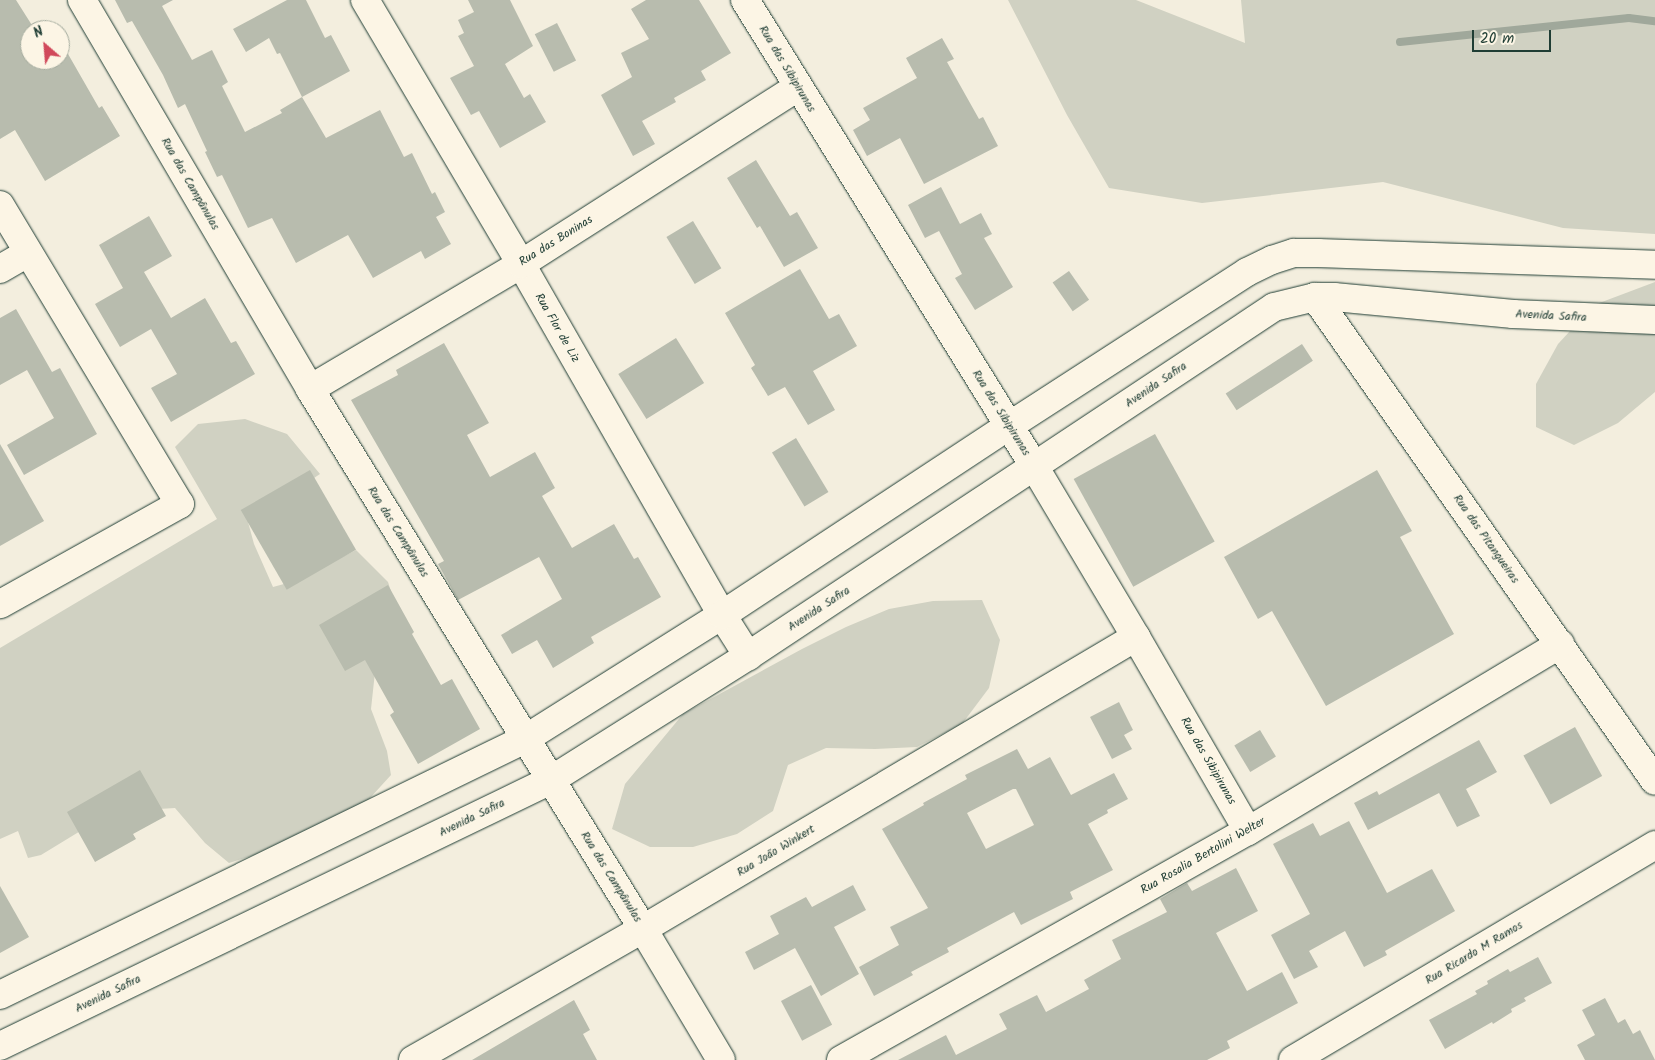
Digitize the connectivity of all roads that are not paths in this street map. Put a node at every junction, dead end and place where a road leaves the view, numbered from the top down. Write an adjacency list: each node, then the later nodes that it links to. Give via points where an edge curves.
1 (82, 0): 12 (street, Rua das Campânulas)
2 (365, 0): 7 (street, Rua Flor de Liz)
3 (745, 0): 4 (street, Rua das Sibipirunas)
4 (798, 87): 7 (street, Rua das Boninas); 13 (street, Rua das Sibipirunas)
5 (0, 205): 6 (street)
6 (28, 253): 9 (street); 15 (street, via 180,504)
7 (521, 264): 12 (street, Rua das Boninas); 16 (street, Rua Flor de Liz)
8 (1655, 265): 13 (street, via 1294,253 1247,272)
9 (0, 270)
10 (1315, 297): 11 (street, Avenida Safira, via 1513,314); 14 (street, Avenida Safira, via 1274,308); 18 (street, Rua das Pitangueiras)
11 (1655, 320)
12 (310, 389): 20 (street, Rua das Campânulas)
13 (1009, 426): 14 (street, Rua das Sibipirunas); 16 (street)
14 (1034, 466): 17 (street, Rua das Sibipirunas); 19 (street, Avenida Safira)
15 (0, 604)
16 (722, 616): 19 (street, Rua Flor de Liz); 20 (street)
17 (1136, 637): 23 (street, Rua das Sibipirunas); 25 (street, Rua João Winkert)
18 (1560, 644): 22 (street, Rua das Pitangueiras); 23 (street, Rua Rosalia Bertolini Welter)
19 (748, 656): 21 (street, Avenida Safira)
20 (525, 739): 21 (street, Rua das Campânulas); 26 (street)
21 (551, 780): 25 (street, Rua das Campânulas); 27 (street, Avenida Safira)
22 (1655, 781)
23 (1248, 831): 30 (street, Rua Rosalia Bertolini Welter)
24 (1655, 845): 31 (street, Rua Ricardo M Ramos)
25 (643, 929): 28 (street, Rua João Winkert); 29 (street, Rua das Campânulas)
26 (0, 995)
27 (0, 1046)
28 (413, 1060)
29 (721, 1060)
30 (841, 1060)
31 (1293, 1060)

